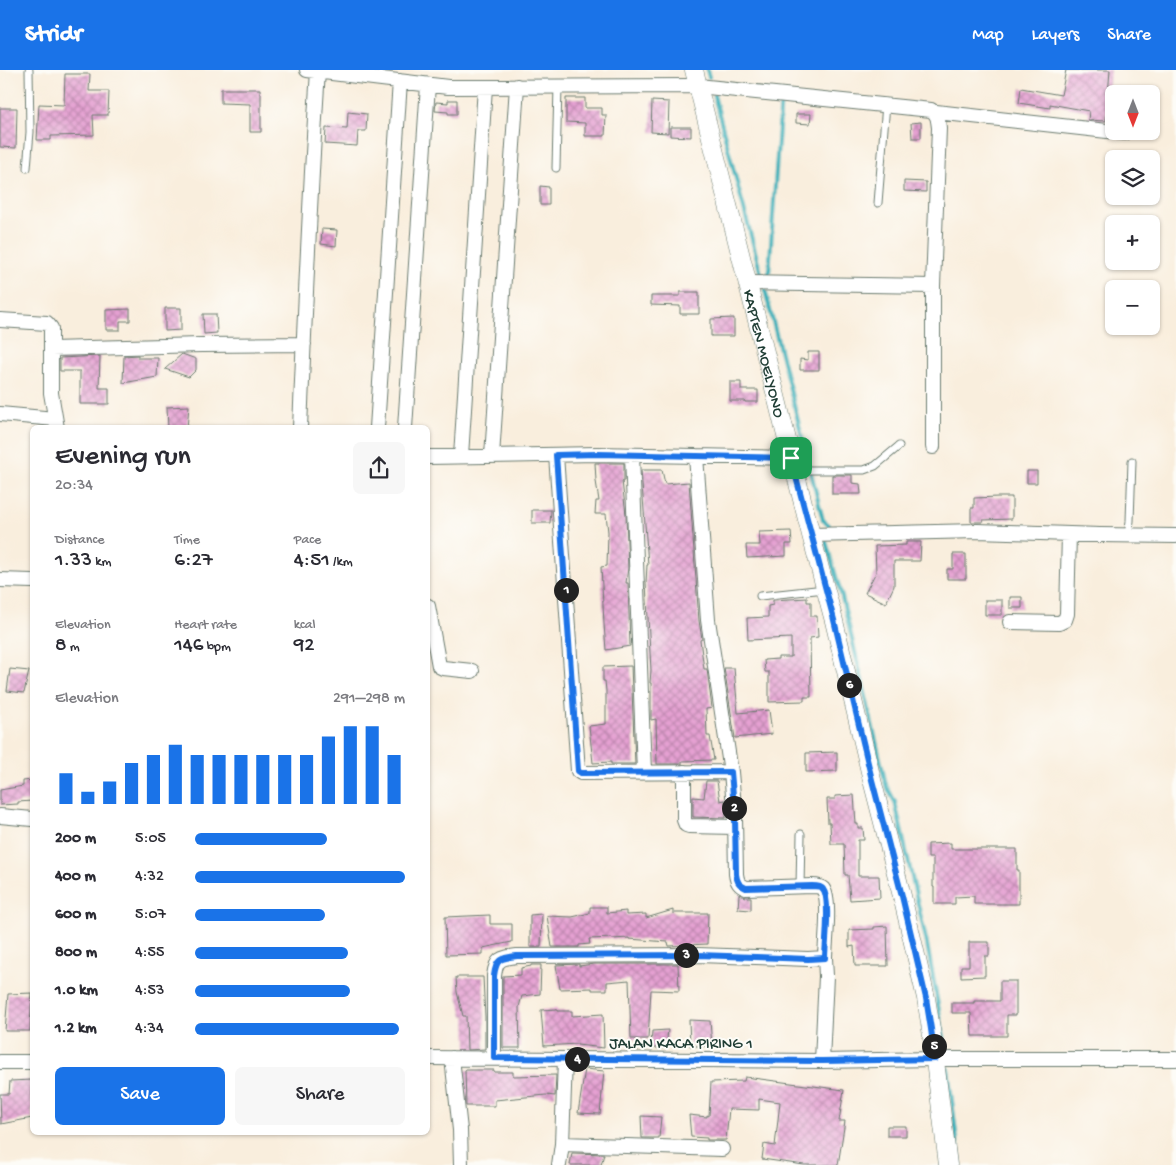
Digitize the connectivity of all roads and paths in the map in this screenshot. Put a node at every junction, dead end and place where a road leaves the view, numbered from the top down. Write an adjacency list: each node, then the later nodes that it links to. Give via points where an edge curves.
1 (29, 70): 12 (lane, via 30,132)
2 (313, 70): 3 (street); 18 (street)
3 (391, 77): 5 (street); 23 (street)
4 (696, 78): 7 (street); 9 (street); 15 (street, KAPTEN MOELYONO)
5 (428, 85): 8 (street); 24 (street)
6 (517, 86): 7 (street); 8 (street); 30 (street)
7 (558, 86): 13 (lane)
8 (485, 87): 29 (street)
9 (886, 104): 10 (street); 14 (lane)
10 (936, 112): 11 (street); 16 (street, via 939,128)
11 (1105, 130)
12 (26, 168)
13 (556, 168)
14 (878, 203)
15 (748, 284): 16 (street); 34 (street, KAPTEN MOELYONO)
16 (933, 286): 26 (street)
17 (0, 320): 19 (street, via 47,323 51,328)
18 (304, 344): 19 (street); 22 (street)
19 (51, 350): 21 (street, via 51,393)
20 (0, 414): 21 (street)
21 (56, 423)
22 (300, 425)
23 (378, 425)
24 (404, 425)
25 (899, 446): 34 (lane, via 875,466 864,470)
26 (933, 447)
27 (556, 455): 28 (street); 30 (street); 46 (street, via 578,771)
28 (632, 455): 31 (street); 46 (street)
29 (461, 456): 30 (street); 32 (street)
30 (492, 456)
31 (696, 456): 34 (street); 48 (street, via 708,620)
32 (430, 457)
33 (1132, 461): 37 (lane)
34 (793, 464): 36 (street, KAPTEN MOELYONO)
35 (1069, 534): 36 (street, via 977,531); 37 (street); 44 (street, via 1065,620 1059,623)
36 (811, 535): 41 (street, KAPTEN MOELYONO)
37 (1128, 536): 38 (street)
38 (1176, 536)
39 (0, 580): 40 (street)
40 (30, 581)
41 (825, 589): 42 (lane); 59 (street, KAPTEN MOELYONO, via 919,970)
42 (760, 596)
43 (430, 617): 45 (street, via 439,666)
44 (1010, 622)
45 (472, 671)
46 (644, 772): 47 (street)
47 (684, 772): 48 (street); 51 (street, via 686,825)
48 (731, 772): 51 (street)
49 (0, 816): 50 (street)
50 (30, 818)
51 (735, 827): 53 (street, via 736,874 740,885 746,888)
52 (802, 834): 53 (lane)
53 (800, 887): 54 (street, via 820,886 826,896)
54 (825, 958): 57 (street, via 698,955 502,958 496,964 494,976); 61 (street)
55 (430, 1058): 56 (street, JALAN KACA PIRING 1)
56 (452, 1058): 57 (street, JALAN KACA PIRING 1); 66 (street)
57 (494, 1058): 58 (street, JALAN KACA PIRING 1)
58 (565, 1059): 61 (street, JALAN KACA PIRING 1); 64 (street)
59 (935, 1059): 60 (street, JALAN KACA PIRING 1); 61 (street, JALAN KACA PIRING 1); 68 (street, KAPTEN MOELYONO)
60 (1176, 1059)
61 (822, 1061)
62 (0, 1062): 63 (street)
63 (30, 1062)
64 (562, 1144): 65 (street); 67 (street)
65 (722, 1149)
66 (461, 1165)
67 (558, 1165)
68 (948, 1165)

